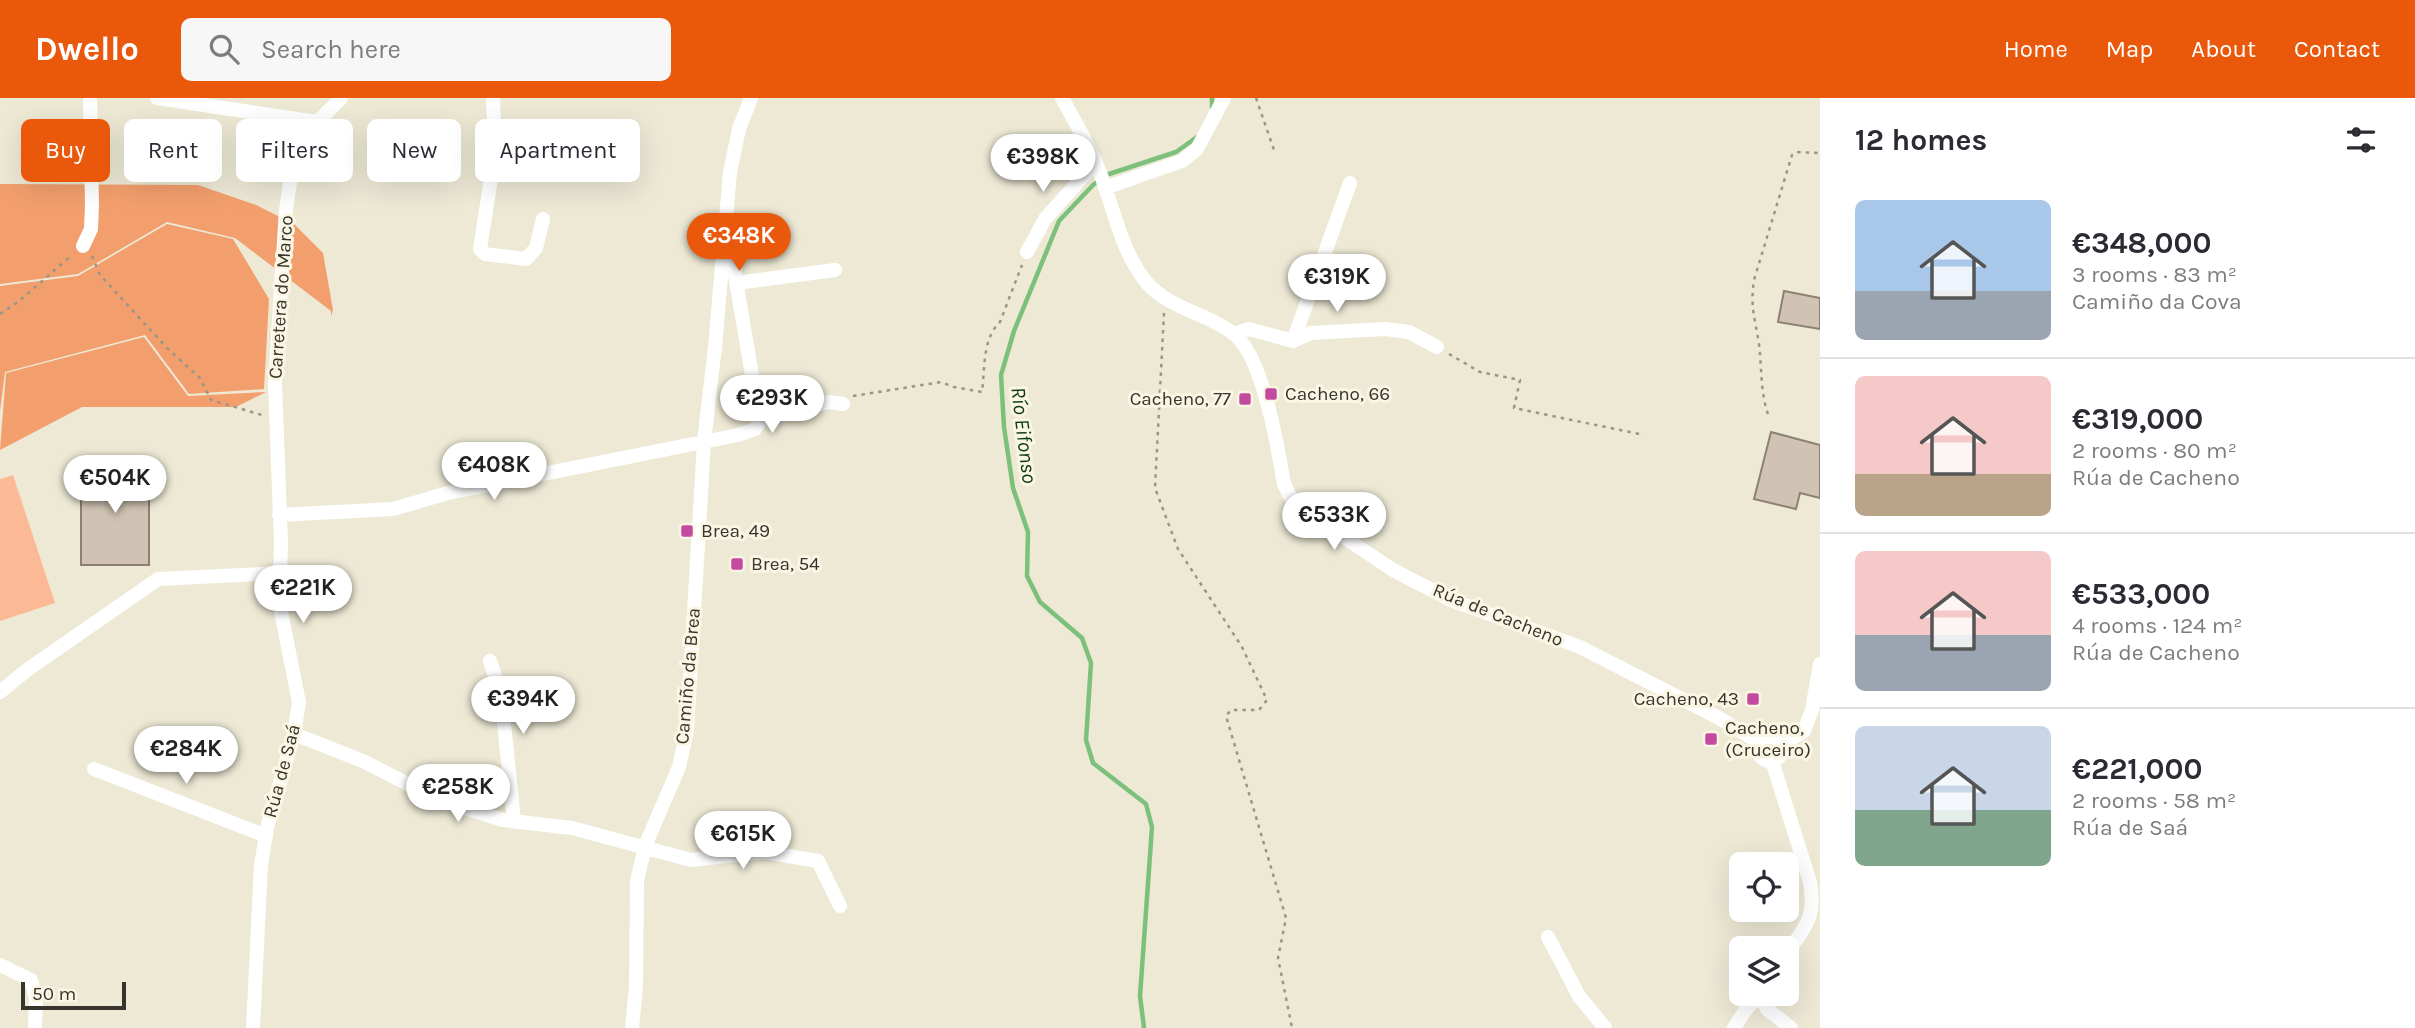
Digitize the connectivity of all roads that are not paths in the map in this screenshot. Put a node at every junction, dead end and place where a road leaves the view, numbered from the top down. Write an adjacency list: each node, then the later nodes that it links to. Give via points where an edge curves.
1 (90, 98): 16 (street, via 91,229)
2 (157, 98): 8 (street)
3 (341, 98): 9 (street, Carretera do Marco)
4 (493, 98): 14 (street, via 495,153 480,248 485,254 526,259 536,248)
5 (751, 98): 15 (street, Camiño da Brea, via 733,152)
6 (1062, 98): 10 (street, Rúa de Cacheno)
7 (1224, 98): 13 (street, via 1197,149 1182,161)
8 (297, 119)
9 (320, 119)
10 (1096, 162): 13 (street, Rúa de Cacheno); 17 (street, via 1045,219)
11 (290, 182): 26 (street, Carretera do Marco, via 275,384)
12 (1350, 183): 21 (street)
13 (1104, 185): 20 (street, Rúa de Cacheno, via 1129,253 1146,282 1165,299)
14 (543, 219)
15 (725, 237): 19 (street); 25 (street, Camiño da Brea)
16 (83, 246)
17 (1027, 251)
18 (835, 270): 19 (street)
19 (736, 283): 24 (street)
20 (1234, 334): 21 (street, via 1249,329); 32 (street, Rúa de Cacheno, via 1253,359 1284,484 1299,507 1393,570 1451,600 1580,647)
21 (1293, 341): 22 (street, via 1311,333 1385,329 1409,332)
22 (1437, 347)
23 (843, 404): 24 (street, via 829,402)
24 (762, 419): 25 (street, via 755,429)
25 (704, 442): 26 (street, via 448,493 393,509); 38 (street, Camiño da Brea, via 687,731 679,767)
26 (279, 515): 27 (street, Rúa de Saá)
27 (280, 573): 30 (street, via 158,579); 31 (street, Rúa de Saá, via 279,602 299,702)
28 (490, 661): 36 (street, via 501,694)
29 (1820, 664): 33 (street, via 1804,731)
30 (0, 692)
31 (294, 734): 36 (street, via 363,761 439,800); 37 (street, Rúa de Saá)
32 (1760, 743): 33 (street, via 1771,737); 34 (street, via 1760,756)
33 (1781, 746): 34 (street, via 1782,752)
34 (1772, 761): 40 (street, via 1810,882 1812,911)
35 (94, 769): 37 (street)
36 (514, 821): 38 (street, via 572,828)
37 (266, 836): 46 (street, Rúa de Saá)
38 (645, 846): 39 (street, via 691,860 764,852 818,861); 47 (street, Camiño da Brea, via 637,881)
39 (840, 906)
40 (1799, 936)
41 (1548, 937): 48 (street, via 1579,996)
42 (0, 965): 45 (street, via 31,980)
43 (1748, 1006): 49 (street)
44 (1766, 1006): 50 (street)
45 (35, 1028)
46 (253, 1028)
47 (632, 1028)
48 (1605, 1028)
49 (1734, 1028)
50 (1791, 1028)

